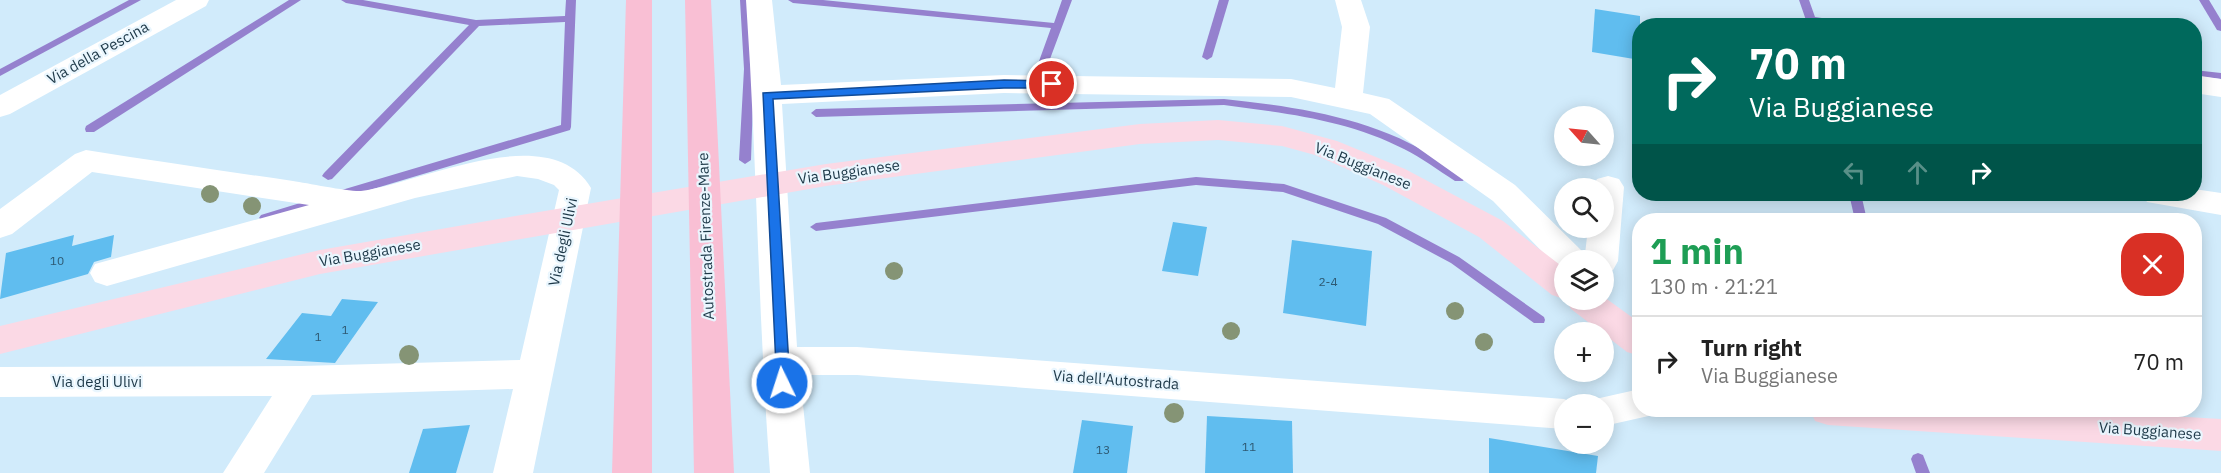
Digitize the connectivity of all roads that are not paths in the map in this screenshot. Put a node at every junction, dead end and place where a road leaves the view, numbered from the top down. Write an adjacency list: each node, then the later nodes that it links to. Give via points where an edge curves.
1 (196, 0): 10 (street, Via della Pescina)
2 (639, 0): 34 (highway)
3 (698, 0): 35 (highway, Autostrada Firenze-Mare)
4 (759, 0): 8 (street)
5 (1348, 0): 9 (street, via 1356,27)
6 (2202, 85): 7 (street)
7 (2221, 88)
8 (767, 95): 9 (street, via 1004,84 1291,88); 23 (street)
9 (1348, 100): 15 (street, via 1379,106 1504,193)
10 (0, 107)
11 (362, 201): 14 (street, Via degli Ulivi, via 86,161); 16 (street, Via degli Ulivi); 24 (street, Via degli Ulivi, via 517,165 565,177 575,188)
12 (2202, 201): 13 (street)
13 (2221, 204)
14 (0, 226)
15 (1561, 250)
16 (106, 273)
17 (1554, 278): 22 (main road, Via Buggianese, via 1491,229 1429,194 1326,148 1282,136 1218,130 1140,134 826,175 533,225 320,262)
18 (1614, 309): 20 (street)
19 (1596, 310): 21 (main road)
20 (1632, 335)
21 (1632, 337)
22 (0, 340)
23 (780, 361): 29 (street, Via dell'Autostrada, via 857,361); 36 (street)
24 (535, 374): 25 (street, Via degli Ulivi); 33 (street, Via degli Ulivi)
25 (301, 381): 26 (street, Via degli Ulivi); 32 (street)
26 (0, 382)
27 (1632, 406): 28 (street)
28 (1614, 409)
29 (1554, 413)
30 (1938, 417): 31 (main road, Via Buggianese)
31 (2221, 435)
32 (243, 473)
33 (513, 473)
34 (632, 473)
35 (714, 473)
36 (790, 473)

